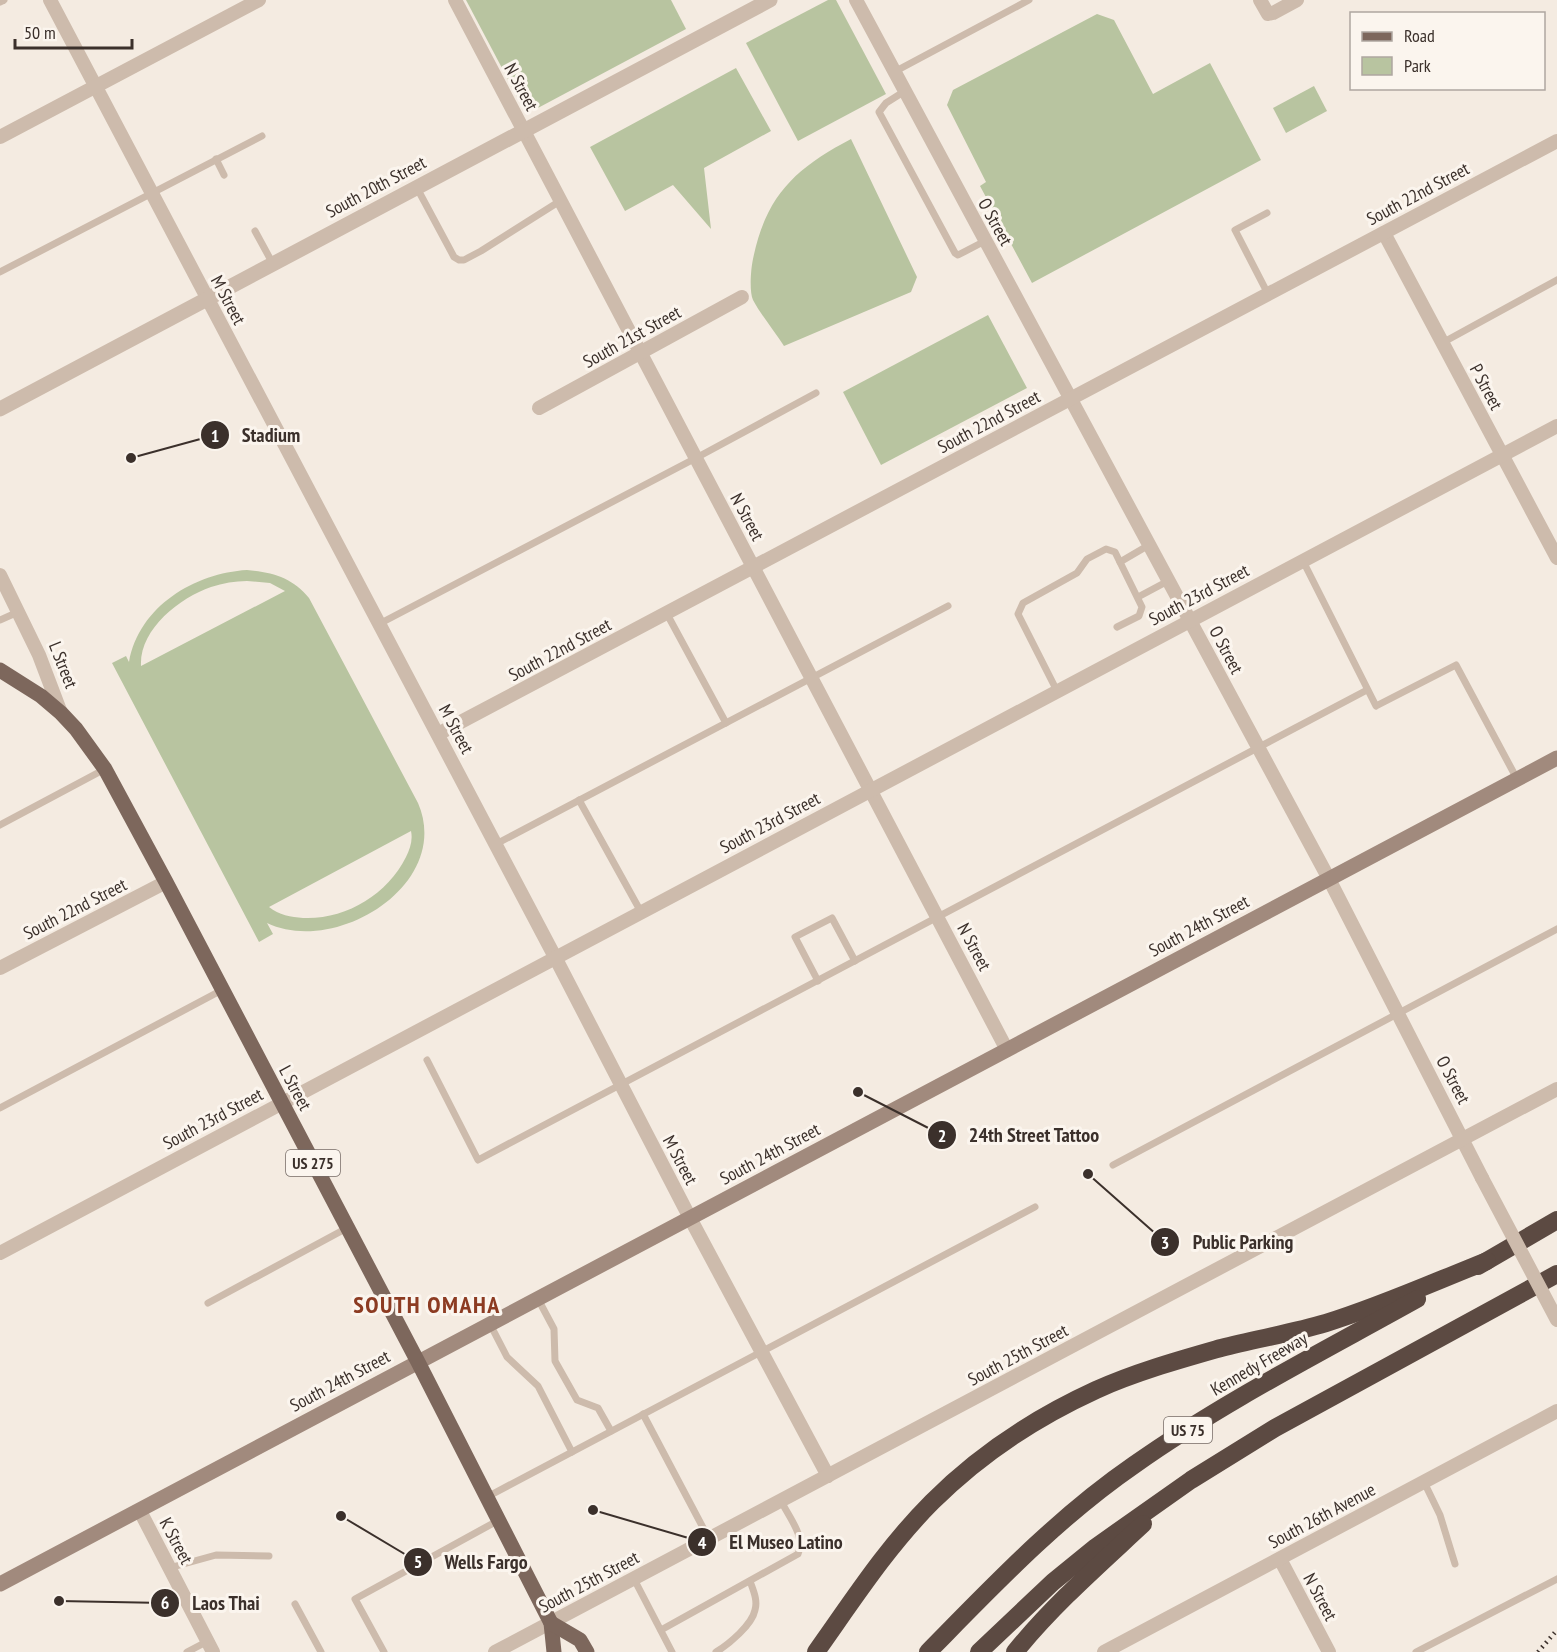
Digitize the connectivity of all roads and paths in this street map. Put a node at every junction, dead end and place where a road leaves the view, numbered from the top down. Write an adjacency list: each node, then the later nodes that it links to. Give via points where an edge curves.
1 (4, 0): 10 (lane)
2 (50, 0): 12 (street, M Street)
3 (259, 0): 12 (street)
4 (455, 0): 14 (street, N Street)
5 (770, 0): 14 (street, South 20th Street)
6 (856, 0): 11 (street, O Street)
7 (1029, 0): 11 (lane)
8 (1260, 0): 9 (street, via 1268,14)
9 (1297, 0)
10 (0, 2)
11 (894, 72): 13 (street, O Street)
12 (96, 86): 16 (street); 21 (street, M Street)
13 (905, 92): 26 (street, O Street); 26 (lane, via 879,112 955,253)
14 (524, 131): 20 (street, South 20th Street); 22 (street, N Street)
15 (262, 136): 18 (lane)
16 (0, 137)
17 (1557, 141): 25 (street, South 22nd Street)
18 (216, 159): 19 (lane); 21 (lane)
19 (224, 175)
20 (417, 188): 22 (lane, via 459,260 481,251); 27 (street, South 20th Street)
21 (152, 192): 28 (lane); 32 (street, M Street)
22 (560, 201): 34 (street, N Street)
23 (1267, 213): 30 (lane, via 1235,230)
24 (255, 231): 27 (lane)
25 (1384, 233): 30 (street, South 22nd Street); 33 (street, P Street)
26 (985, 241): 36 (street, O Street)
27 (273, 264): 32 (street, South 20th Street)
28 (0, 272)
29 (1557, 280): 33 (lane)
30 (1268, 294): 36 (street, South 22nd Street)
31 (742, 297): 34 (street, South 21st Street)
32 (207, 299): 38 (street, South 20th Street); 55 (street, M Street)
33 (1442, 343): 40 (street, P Street)
34 (641, 353): 37 (street, South 21st Street); 41 (street, N Street)
35 (816, 393): 41 (lane)
36 (1071, 399): 42 (street, O Street); 46 (street, South 22nd Street)
37 (539, 408)
38 (0, 409)
39 (1557, 426): 40 (street, South 23rd Street)
40 (1502, 455): 43 (street, P Street); 44 (street, South 23rd Street)
41 (696, 458): 46 (street, N Street); 55 (lane)
42 (1149, 545): 45 (lane); 48 (street, O Street)
43 (1557, 558)
44 (1303, 561): 54 (street, South 23rd Street); 59 (lane)
45 (1120, 562): 49 (lane); 60 (lane, via 1115,552 1106,549 1087,559 1077,573 1023,603 1018,614)
46 (754, 568): 52 (street, South 22nd Street); 58 (street, N Street)
47 (1, 579): 51 (street, L Street)
48 (1168, 581): 49 (lane); 54 (street, O Street)
49 (1138, 597): 56 (lane, via 1142,607 1139,616)
50 (948, 606): 58 (lane)
51 (18, 612): 53 (lane); 61 (street, L Street)
52 (667, 614): 62 (lane); 63 (street, South 22nd Street)
53 (0, 620)
54 (1190, 620): 60 (street, South 23rd Street); 64 (street, O Street)
55 (380, 624): 63 (street, M Street)
56 (1117, 627)
57 (0, 670): 61 (main road, US 275)
58 (812, 678): 62 (lane); 68 (street, N Street)
59 (1367, 690): 64 (lane); 67 (lane, via 1376,706 1456,665)
60 (1057, 691): 68 (street, South 23rd Street)
61 (61, 713): 66 (main road, L Street / US 275)
62 (726, 723): 69 (lane)
63 (438, 735): 71 (street, M Street)
64 (1258, 748): 72 (street, O Street); 75 (lane)
65 (1557, 758): 67 (main road, South 24th Street)
66 (105, 769): 70 (lane); 73 (main road, L Street / US 275)
67 (1516, 779): 72 (main road, South 24th Street)
68 (871, 790): 74 (street, South 23rd Street); 75 (street, N Street)
69 (579, 800): 71 (lane); 74 (lane)
70 (0, 825)
71 (496, 844): 77 (street, M Street)
72 (1329, 879): 82 (street, O Street); 83 (main road, South 24th Street)
73 (166, 882): 79 (street, South 22nd Street); 81 (main road, L Street / US 275)
74 (641, 912): 77 (street, South 23rd Street)
75 (938, 917): 78 (lane); 83 (street, N Street)
76 (1557, 928): 82 (lane)
77 (555, 957): 85 (street, M Street); 87 (street, South 23rd Street)
78 (855, 961): 80 (lane); 80 (lane, via 832,918 795,937)
79 (0, 968)
80 (818, 981): 85 (lane)
81 (222, 990): 87 (main road, L Street / US 275); 88 (lane)
82 (1397, 1014): 89 (street, O Street); 90 (lane)
83 (1007, 1050): 92 (main road, South 24th Street)
84 (427, 1060): 85 (lane, via 478,1160)
85 (620, 1085): 92 (street, M Street)
86 (1557, 1089): 89 (street, South 25th Street)
87 (281, 1103): 94 (main road, L Street / US 275); 95 (street, South 23rd Street)
88 (0, 1108)
89 (1463, 1138): 101 (street, O Street, bridge); 110 (street, South 25th Street)
90 (1113, 1165)
91 (1035, 1207): 104 (lane)
92 (690, 1218): 99 (main road, South 24th Street); 104 (street, M Street)
93 (1557, 1220): 96 (highway, Kennedy Freeway / US 75)
94 (347, 1228): 100 (lane); 105 (main road, L Street / US 275)
95 (1, 1250)
96 (1487, 1261): 138 (highway, via 1326,1323 1152,1368 1055,1410 973,1466 934,1500 886,1554); 139 (highway, Kennedy Freeway / US 75, via 1254,1390 1133,1465 1012,1566)
97 (1557, 1274): 103 (highway, US 75)
98 (1557, 1288): 103 (highway)
99 (538, 1299): 102 (main road, South 24th Street); 108 (lane, via 554,1329 555,1361 577,1400 598,1408)
100 (208, 1303)
101 (1557, 1320)
102 (490, 1324): 105 (main road, South 24th Street); 109 (lane, via 507,1357 538,1386)
103 (1454, 1330): 111 (highway, US 75, via 1275,1428)
104 (761, 1351): 107 (lane); 110 (street, M Street)
105 (418, 1362): 113 (main road, L Street / US 275); 115 (main road, South 24th Street)
106 (1557, 1411): 112 (street, South 26th Avenue)
107 (643, 1414): 108 (lane); 117 (lane)
108 (611, 1431): 109 (lane)
109 (572, 1452): 113 (lane)
110 (828, 1476): 114 (street, South 25th Street)
111 (1191, 1480): 140 (highway, US 75, via 1096,1546); 141 (highway, via 1063,1598)
112 (1424, 1482): 119 (street, South 26th Avenue); 120 (lane, via 1440,1515)
113 (487, 1497): 116 (main road, L Street / US 275)
114 (781, 1501): 117 (street, South 25th Street); 124 (lane, via 802,1546 792,1559)
115 (140, 1511): 121 (street, K Street); 125 (main road, South 24th Street)
116 (499, 1520): 127 (main road, L Street / US 275); 132 (lane, via 355,1599)
117 (710, 1539): 122 (street, South 25th Street)
118 (269, 1556): 121 (lane, via 216,1555)
119 (1280, 1559): 142 (street, South 26th Avenue); 143 (street, N Street)
120 (1455, 1564)
121 (169, 1568): 129 (street, K Street)
122 (634, 1579): 127 (street, South 25th Street); 128 (lane)
123 (1557, 1579): 144 (lane)
124 (750, 1581): 128 (lane); 137 (lane, via 756,1608 752,1618 729,1644)
125 (0, 1584)
126 (295, 1604): 131 (lane)
127 (551, 1623): 133 (street, South 25th Street); 134 (main road, L Street / US 275); 135 (main road, via 580,1640)
128 (661, 1630): 136 (lane)
129 (211, 1646): 130 (lane)
130 (187, 1652)
131 (321, 1652)
132 (384, 1652)
133 (495, 1652)
134 (554, 1652)
135 (587, 1652)
136 (672, 1652)
137 (716, 1652)
138 (816, 1652)
139 (928, 1652)
140 (979, 1652)
141 (1015, 1652)
142 (1104, 1652)
143 (1329, 1652)
144 (1416, 1652)

